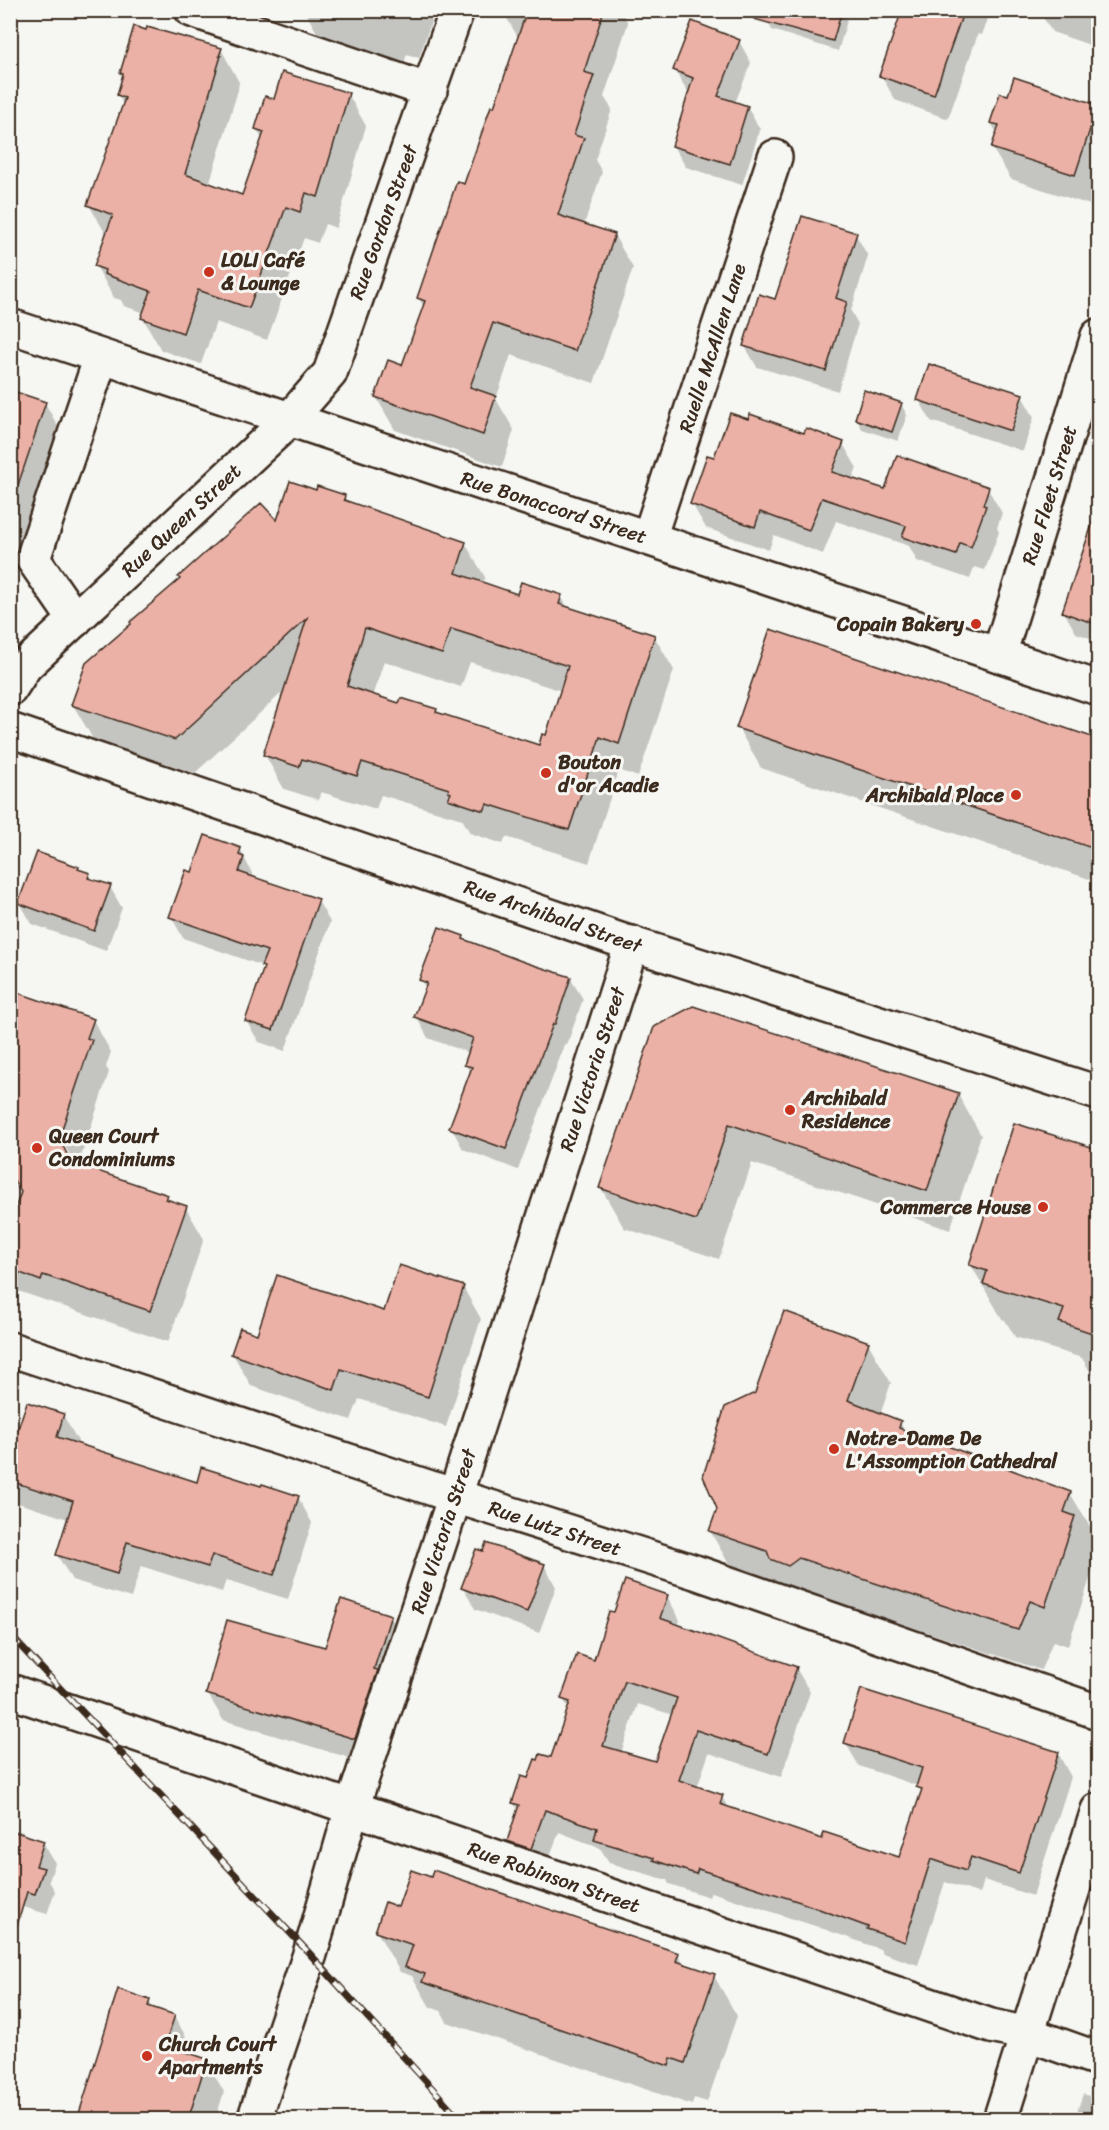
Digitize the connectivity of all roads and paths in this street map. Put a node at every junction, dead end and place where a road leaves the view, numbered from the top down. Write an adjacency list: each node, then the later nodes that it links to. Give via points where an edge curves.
1 (192, 10): 3 (street)
2 (457, 10): 3 (street, Rue Gordon Street)
3 (430, 91): 8 (street, Rue Gordon Street, via 330,373)
4 (775, 157): 9 (street, Ruelle McAllen Lane)
5 (10, 326): 7 (street, Rue Bonaccord Street)
6 (1098, 336): 11 (street, Rue Fleet Street)
7 (101, 357): 8 (street, Rue Bonaccord Street); 10 (street, via 33,559)
8 (288, 421): 9 (street, Rue Bonaccord Street); 10 (street, Rue Queen Street)
9 (649, 538): 11 (street, Rue Bonaccord Street)
10 (75, 620): 13 (street, Rue Queen Street, via 25,666)
11 (999, 655): 12 (street, Rue Bonaccord Street)
12 (1098, 688)
13 (10, 689)
14 (10, 730): 15 (street, Rue Archibald Street)
15 (632, 943): 16 (street, Rue Archibald Street); 18 (street, Rue Victoria Street)
16 (1098, 1093)
17 (10, 1349): 18 (street, Rue Lutz Street)
18 (455, 1496): 20 (street, Rue Lutz Street, via 695,1572); 21 (street, Rue Victoria Street)
19 (10, 1691): 21 (street, Rue Robinson Street)
20 (1098, 1712)
21 (352, 1808): 23 (street, Rue Robinson Street, via 991,2026); 25 (street, Rue Victoria Street, via 310,1954)
22 (1098, 1810): 23 (street)
23 (1028, 2034): 24 (street, Rue Robinson Street); 26 (street)
24 (1098, 2059)
25 (254, 2120)
26 (1000, 2120)

